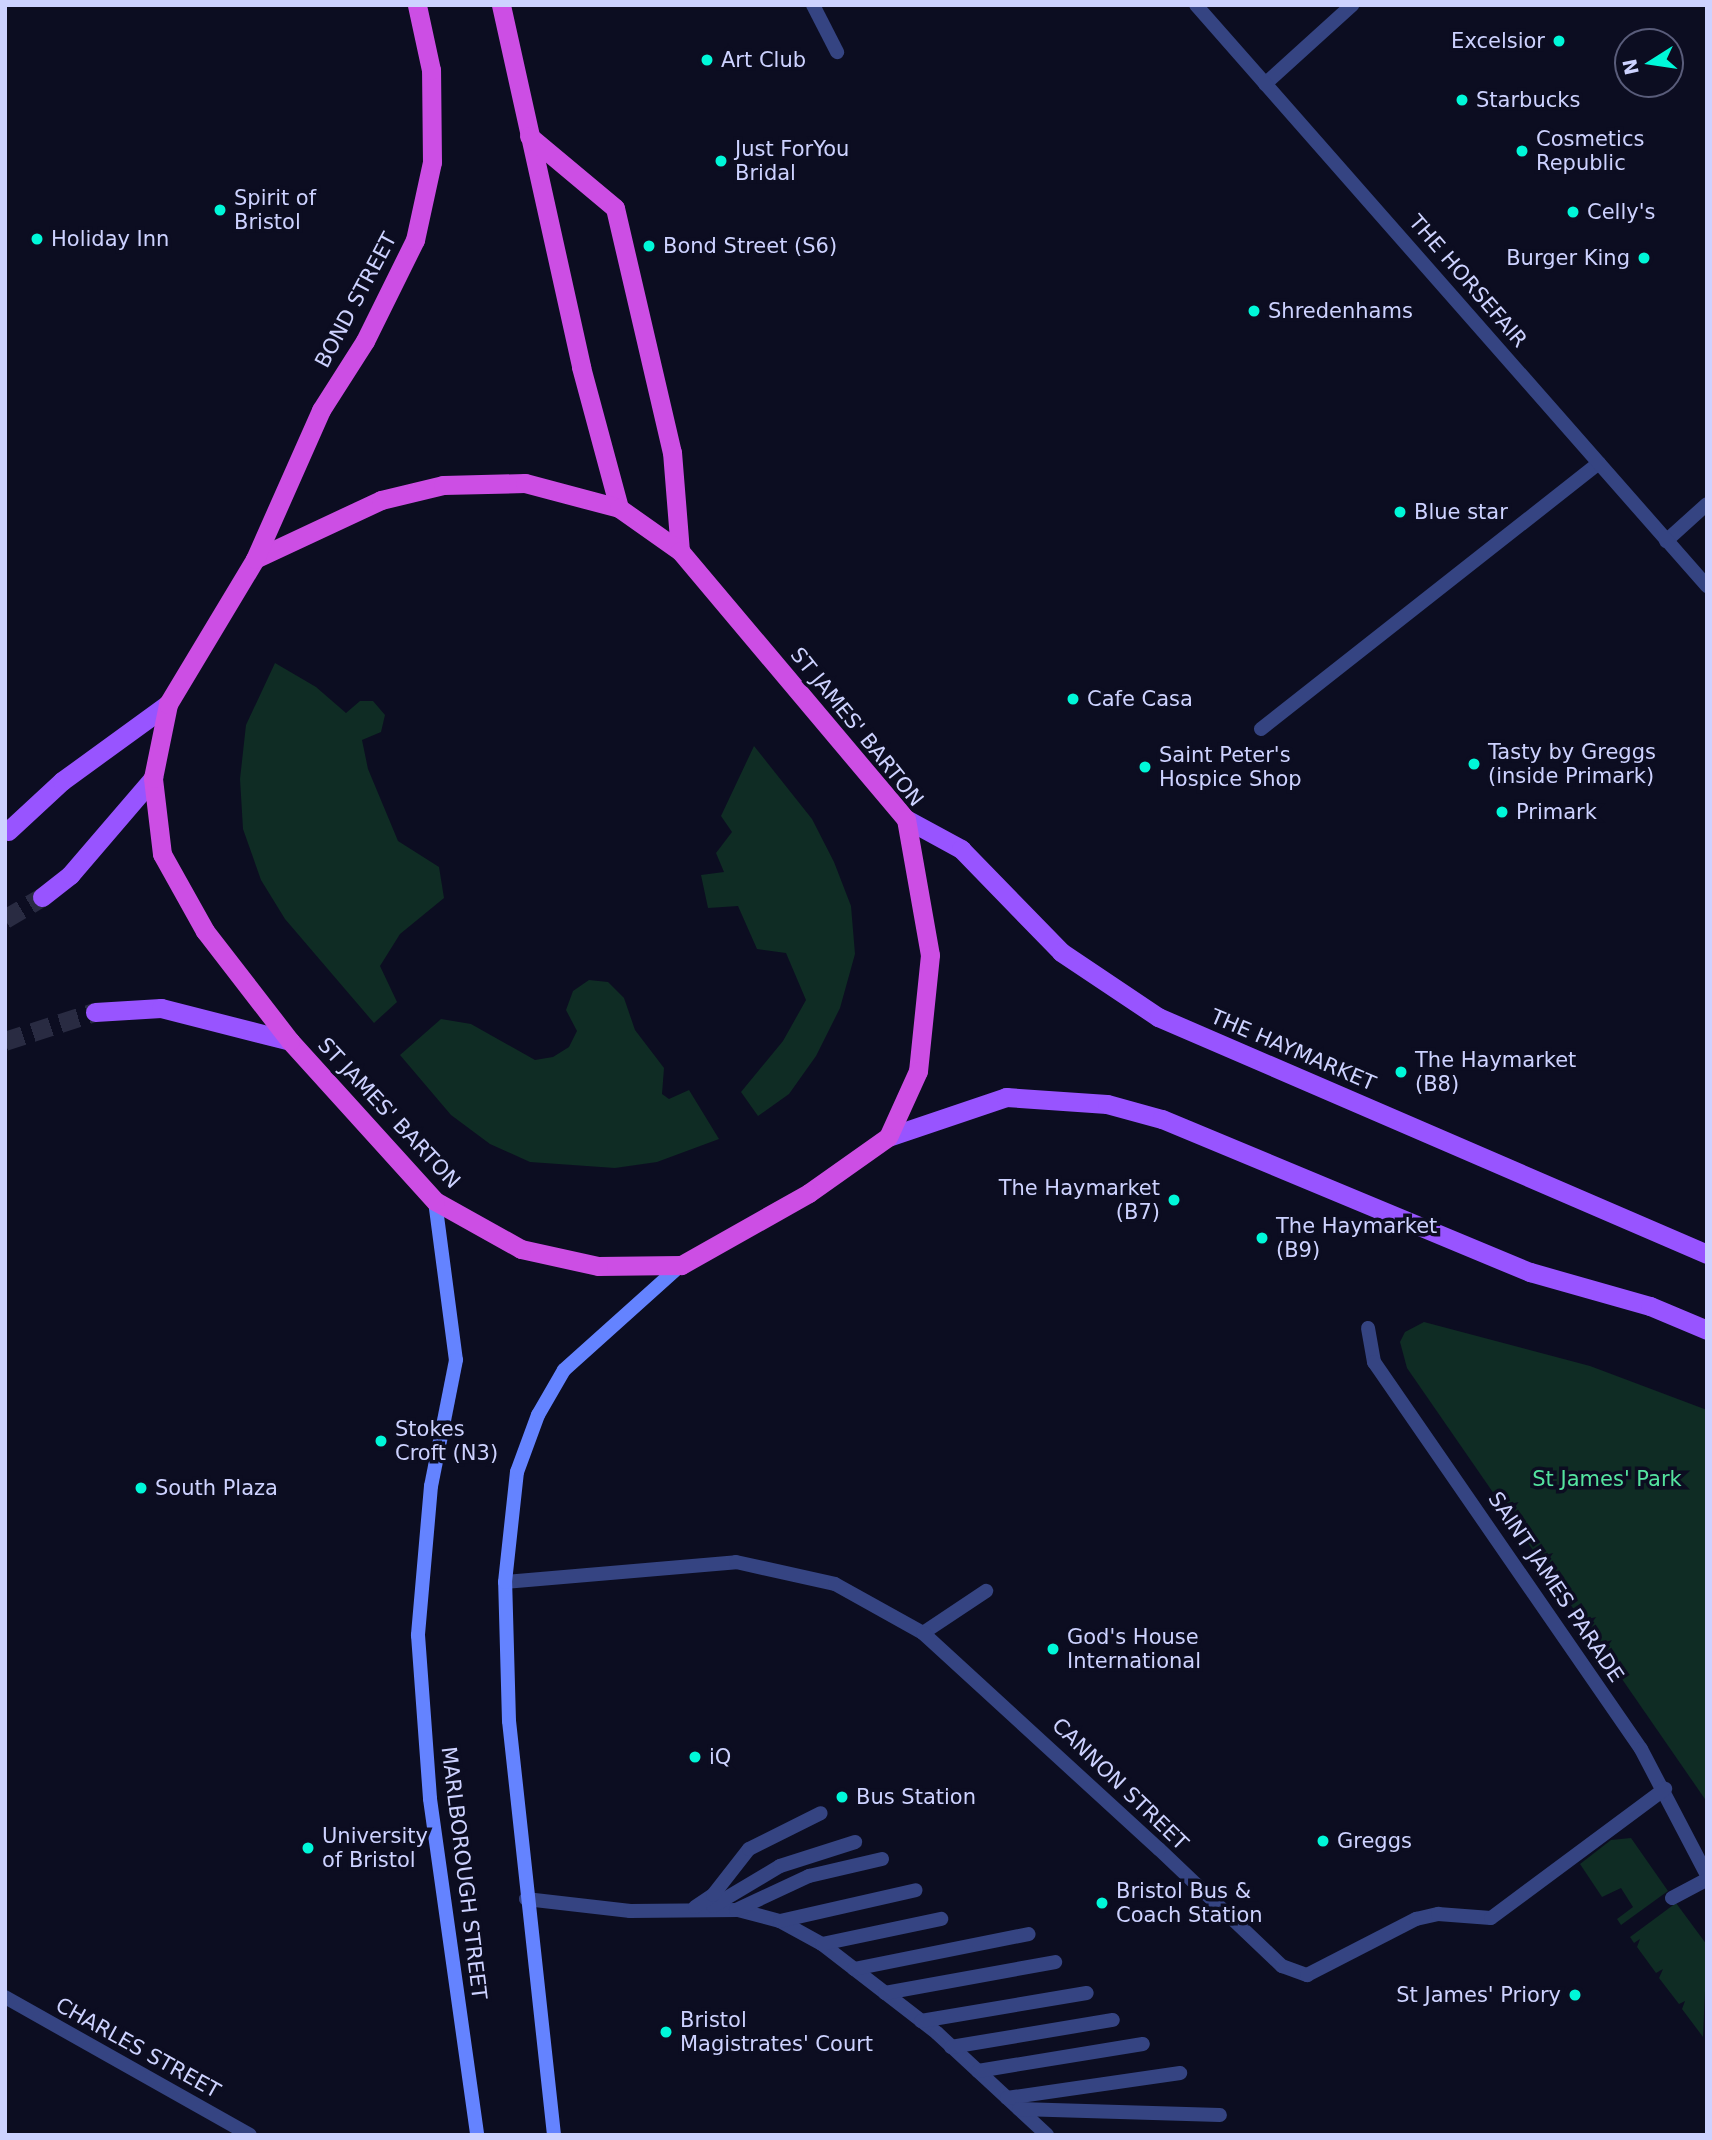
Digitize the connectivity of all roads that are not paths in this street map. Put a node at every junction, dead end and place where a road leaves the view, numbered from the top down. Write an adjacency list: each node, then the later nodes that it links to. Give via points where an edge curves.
1 (417, 5): 14 (highway, BOND STREET, via 431,69 432,162 415,240 365,341 321,410)
2 (501, 5): 8 (highway)
3 (813, 5): 6 (street)
4 (1196, 5): 7 (street, THE HORSEFAIR)
5 (1352, 5): 7 (street)
6 (836, 52)
7 (1265, 84): 9 (street, THE HORSEFAIR)
8 (529, 136): 11 (highway); 13 (highway, via 615,208 672,452)
9 (1599, 463): 12 (street, THE HORSEFAIR); 17 (street)
10 (1707, 504): 12 (street)
11 (619, 508): 13 (highway, ST JAMES' BARTON); 14 (highway, ST JAMES' BARTON, via 525,483 443,485 359,509)
12 (1666, 541): 15 (street, THE HORSEFAIR)
13 (680, 551): 19 (highway, ST JAMES' BARTON)
14 (255, 559): 16 (highway, ST JAMES' BARTON)
15 (1707, 586)
16 (168, 704): 18 (highway, ST JAMES' BARTON); 20 (main road, via 62,782)
17 (1261, 729)
18 (153, 778): 21 (main road, via 70,874); 23 (highway, ST JAMES' BARTON, via 162,854 187,905)
19 (906, 819): 24 (highway, ST JAMES' BARTON, via 930,955 918,1071); 26 (main road, THE HAYMARKET, via 961,849 1060,952 1158,1017)
20 (8, 831)
21 (42, 897)
22 (95, 1012): 23 (main road, via 160,1008)
23 (290, 1041): 25 (highway, ST JAMES' BARTON)
24 (888, 1137): 27 (highway, ST JAMES' BARTON, via 809,1193); 29 (main road, via 1006,1097 1107,1104 1192,1131 1530,1272 1650,1306)
25 (435, 1200): 27 (highway, ST JAMES' BARTON, via 521,1249 598,1266); 62 (main road, MARLBOROUGH STREET, via 456,1360 431,1486 418,1635 430,1799)
26 (1707, 1254)
27 (681, 1265): 30 (main road, via 564,1370 538,1415 517,1472)
28 (1368, 1328): 33 (street, SAINT JAMES PARADE, via 1374,1362)
29 (1707, 1330)
30 (505, 1582): 32 (street, CANNON STREET, via 687,1563 747,1563 835,1584); 40 (main road, via 509,1721)
31 (986, 1591): 32 (street)
32 (923, 1633): 33 (street, CANNON STREET, via 1282,1966 1307,1975 1416,1919 1438,1914 1491,1918)
33 (1665, 1789): 37 (street, SAINT JAMES PARADE)
34 (821, 1813): 41 (street, via 748,1849 713,1895)
35 (855, 1842): 41 (street, via 791,1861 724,1905)
36 (882, 1859): 42 (street, via 809,1876)
37 (1707, 1877): 39 (street)
38 (916, 1890): 44 (street)
39 (1672, 1898)
40 (526, 1899): 41 (street, via 630,1911); 63 (main road)
41 (693, 1909): 42 (street)
42 (731, 1910): 44 (street)
43 (941, 1919): 46 (street)
44 (780, 1921): 46 (street)
45 (1030, 1934): 48 (street)
46 (822, 1944): 48 (street)
47 (1055, 1962): 49 (street)
48 (854, 1969): 49 (street)
49 (885, 1993): 53 (street)
50 (1087, 1993): 53 (street)
51 (5, 1997): 61 (street, CHARLES STREET)
52 (1113, 2020): 55 (street)
53 (921, 2021): 55 (street)
54 (1143, 2044): 56 (street)
55 (951, 2047): 56 (street)
56 (978, 2071): 58 (street)
57 (1180, 2073): 58 (street)
58 (1007, 2098): 59 (street)
59 (1019, 2109): 60 (street); 64 (street)
60 (1220, 2115)
61 (250, 2135)
62 (477, 2135)
63 (554, 2135)
64 (1047, 2135)

